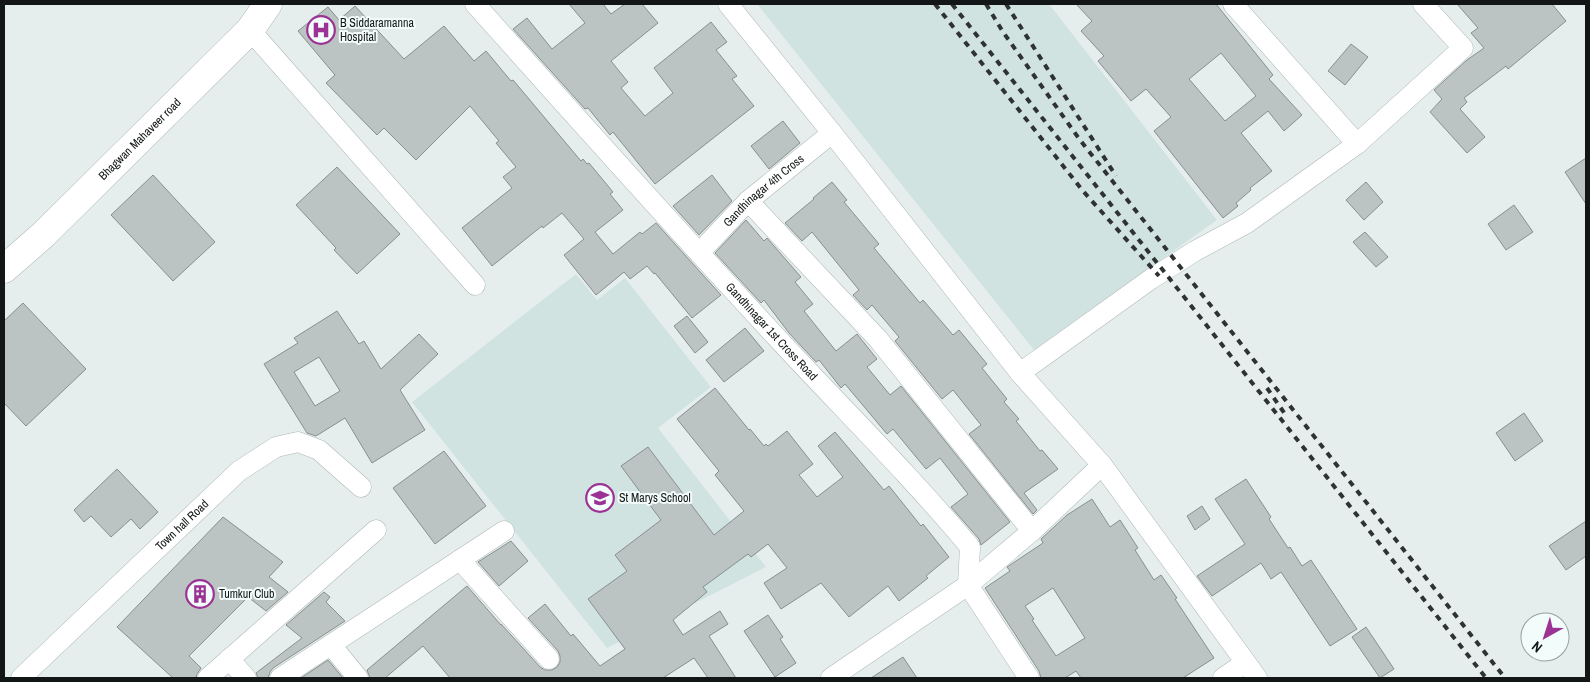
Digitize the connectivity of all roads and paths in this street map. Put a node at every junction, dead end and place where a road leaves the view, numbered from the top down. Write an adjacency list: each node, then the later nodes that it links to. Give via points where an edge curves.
1 (268, 4): 6 (street, Bhagwan Mahaveer road)
2 (475, 4): 10 (street, Gandhinagar 1st Cross Road)
3 (728, 4): 7 (street)
4 (1233, 4): 8 (street)
5 (1423, 4): 8 (street, via 1463,48)
6 (250, 30): 11 (street, Bhagwan Mahaveer road, via 50,228); 12 (street)
7 (832, 133): 9 (street, Gandhinagar 4th Cross); 13 (street)
8 (1357, 144): 13 (street, via 1247,223 1195,250 1151,279)
9 (748, 201): 10 (street, Gandhinagar 4th Cross); 18 (street, via 878,339)
10 (699, 253): 20 (street, Gandhinagar 1st Cross Road, via 970,547)
11 (4, 269)
12 (475, 285)
13 (1020, 373): 14 (street)
14 (1102, 465): 18 (street); 24 (street)
15 (361, 487): 25 (street, Town hall Road, via 319,450 298,442 276,447 239,471)
16 (376, 530): 22 (street)
17 (504, 531): 19 (street)
18 (1032, 531): 20 (street)
19 (460, 560): 21 (street); 23 (street)
20 (968, 585): 30 (street); 31 (street)
21 (331, 645): 28 (street); 29 (street)
22 (229, 659): 26 (street); 27 (street)
23 (549, 659)
24 (1251, 671): 32 (street)
25 (21, 678)
26 (208, 678)
27 (246, 678)
28 (280, 678)
29 (358, 678)
30 (831, 678)
31 (1029, 678)
32 (1223, 678)

